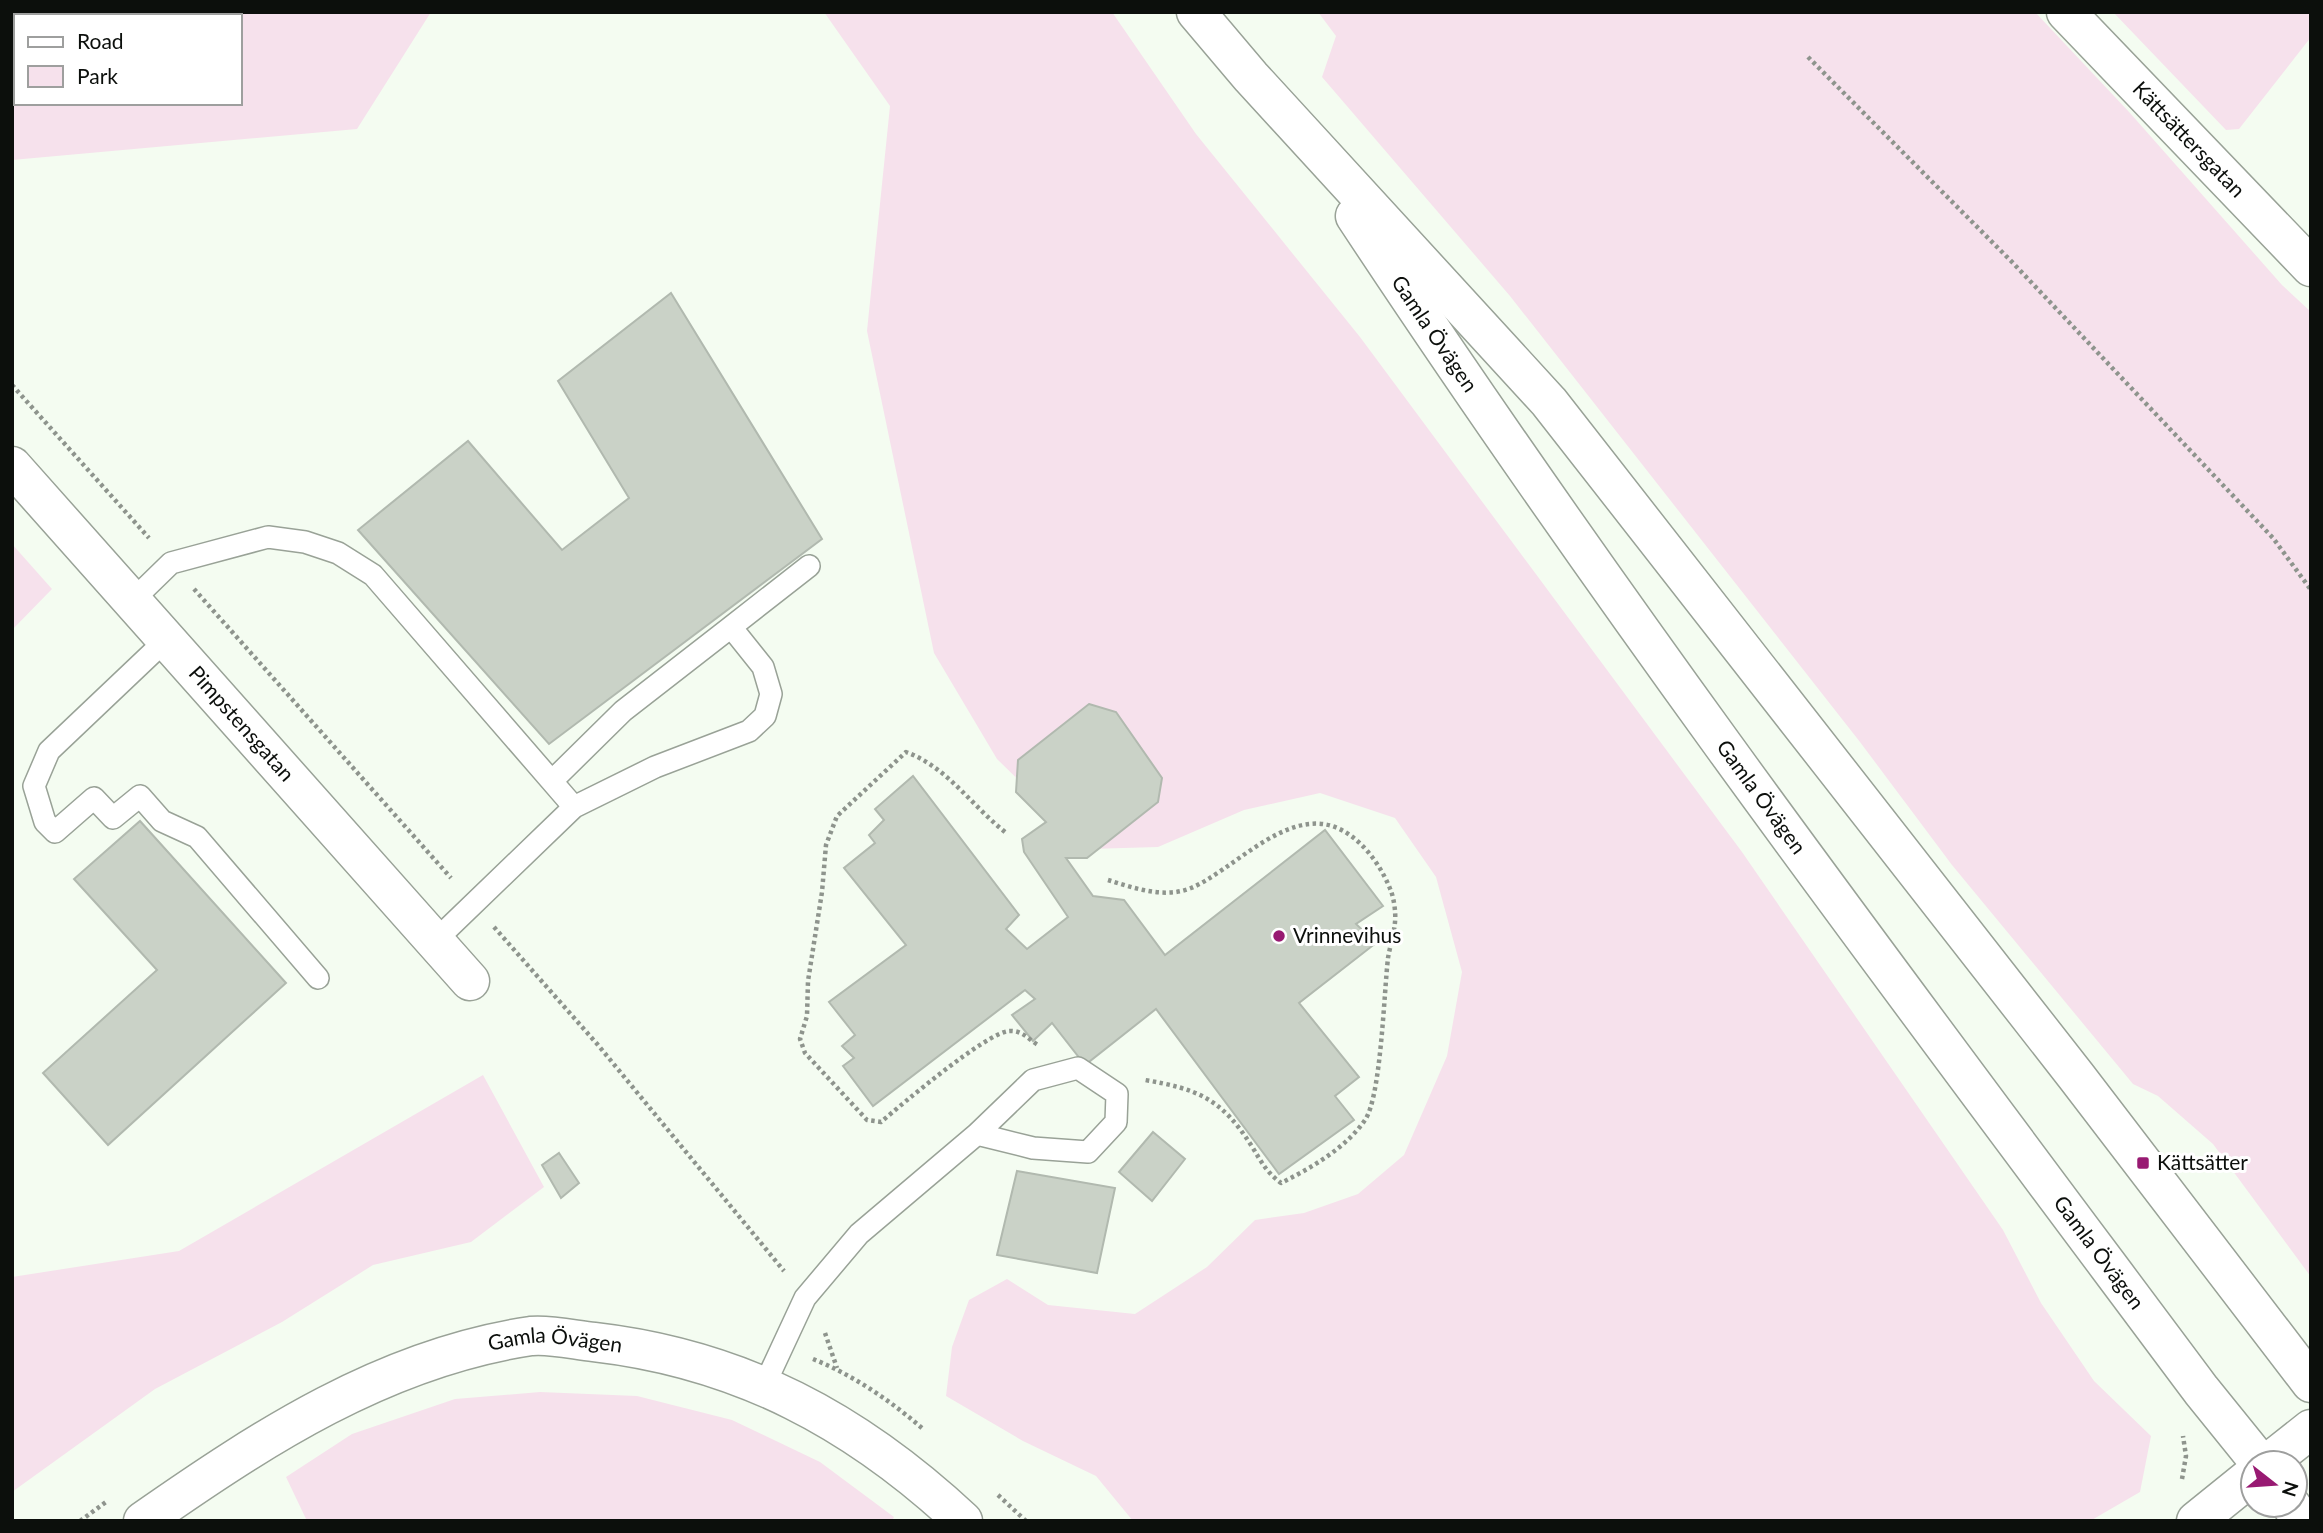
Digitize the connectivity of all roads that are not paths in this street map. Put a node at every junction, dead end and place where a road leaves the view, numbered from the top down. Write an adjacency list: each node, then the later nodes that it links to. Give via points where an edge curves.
1 (1196, 12): 3 (main road, Gamla Övägen)
2 (2066, 12): 4 (main road, Kättsättersgatan)
3 (1287, 112): 16 (main road, Gamla Övägen, via 1549,402); 19 (main road, Gamla Övägen, via 1542,492 1715,733)
4 (2311, 267)
5 (12, 466): 7 (main road, Pimpstensgatan)
6 (809, 566): 8 (lane)
7 (132, 600): 9 (main road, Pimpstensgatan); 10 (lane, via 171,563 268,537 338,552 373,575)
8 (731, 627): 10 (lane, via 623,711); 11 (lane, via 763,667 771,694 765,716 749,731 655,767)
9 (167, 639): 12 (main road, Pimpstensgatan); 13 (lane, via 49,751 34,786 45,822 55,832 94,798 113,818 140,796 162,821 197,837)
10 (553, 780): 11 (lane)
11 (574, 807): 12 (lane)
12 (436, 940): 14 (main road, Pimpstensgatan)
13 (318, 978)
14 (470, 981)
15 (978, 1134): 15 (lane, via 1033,1080 1078,1068 1117,1094 1116,1122 1088,1152 1033,1148); 17 (lane, via 859,1234 805,1298)
16 (2311, 1383)
17 (764, 1386): 23 (main road, Gamla Övägen, via 650,1349 534,1336 427,1361 313,1410); 24 (main road, Gamla Övägen, via 833,1419 921,1481)
18 (2311, 1430): 20 (main road)
19 (2249, 1449)
20 (2286, 1449)
21 (2239, 1481): 22 (main road)
22 (2186, 1506)
23 (143, 1521)
24 (963, 1521)

